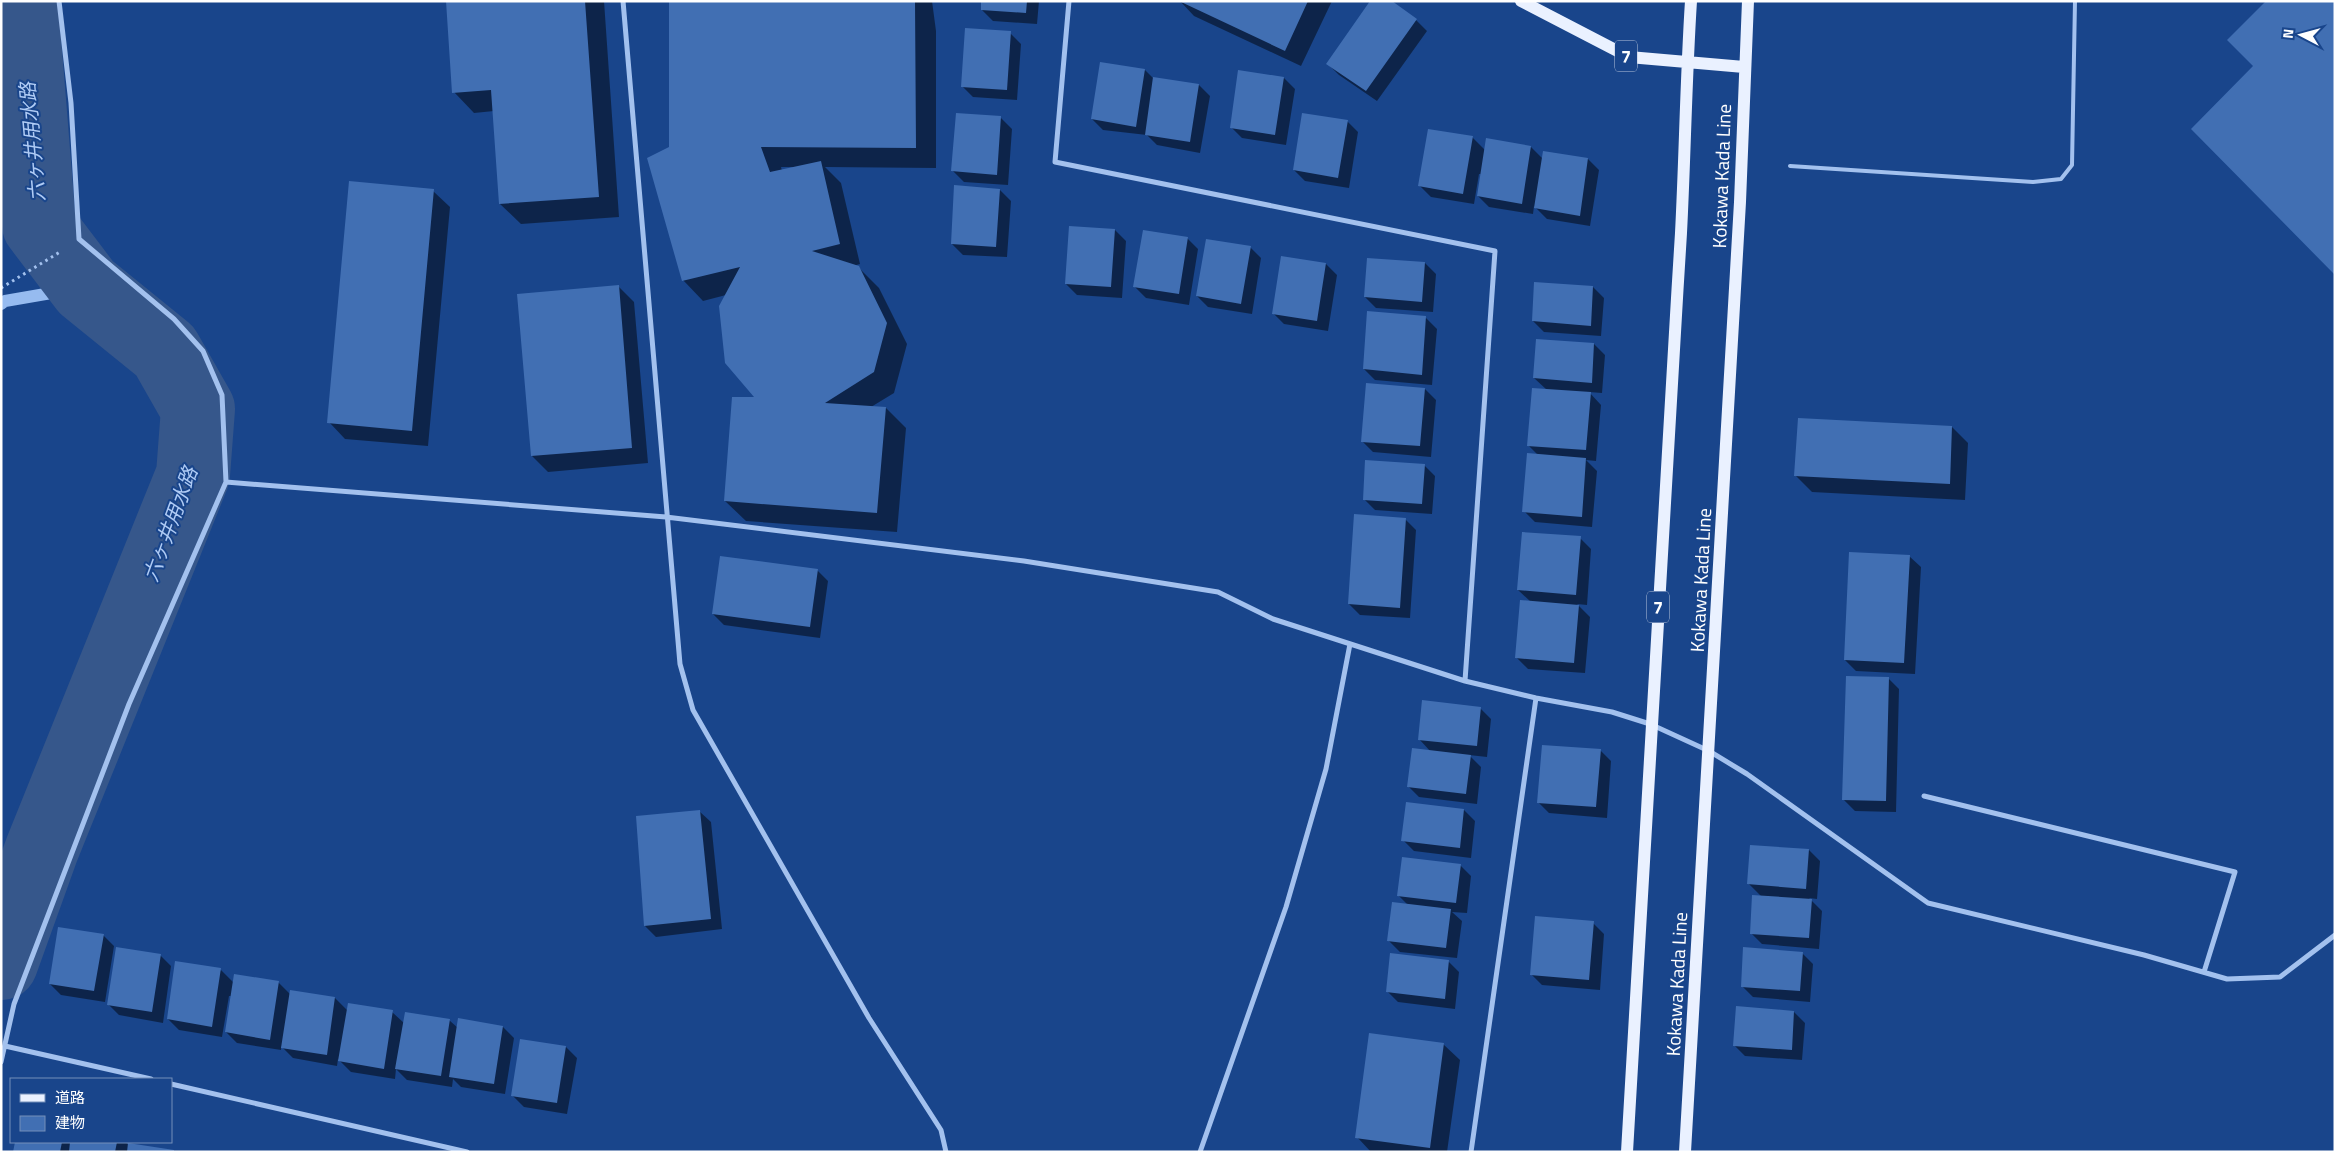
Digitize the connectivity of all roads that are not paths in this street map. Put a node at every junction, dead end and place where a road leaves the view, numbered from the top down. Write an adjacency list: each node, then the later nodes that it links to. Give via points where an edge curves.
1 (59, 1): 11 (street, via 71,103 79,239 174,318 202,351 222,395)
2 (623, 1): 12 (street)
3 (1069, 1): 14 (street, via 1055,162 1495,251)
4 (1521, 1): 8 (main road, 7, via 1629,57)
5 (1691, 1): 8 (main road, Kokawa Kada Line)
6 (1748, 1): 9 (main road, Kokawa Kada Line)
7 (2075, 1): 10 (lane, via 2072,164 2061,179 2033,182)
8 (1687, 63): 9 (main road, 7); 16 (main road, Kokawa Kada Line / 7, via 1682,210)
9 (1744, 68): 17 (main road, Kokawa Kada Line, via 1740,202)
10 (1790, 166)
11 (226, 482): 12 (street); 21 (street, via 129,704 14,1004)
12 (666, 516): 13 (street, via 1024,561 1218,592 1273,619); 26 (street, via 680,664 693,710 869,1018 941,1130)
13 (1350, 644): 14 (street); 27 (street, via 1326,769 1291,888)
14 (1465, 681): 15 (street)
15 (1536, 698): 16 (street, via 1612,712); 28 (street)
16 (1650, 724): 17 (street); 29 (main road, Kokawa Kada Line / 7)
17 (1709, 751): 20 (street, via 1928,902); 30 (main road, Kokawa Kada Line)
18 (1924, 796): 20 (street, via 2235,872)
19 (2335, 935): 20 (street, via 2280,977 2227,979)
20 (2204, 972)
21 (5, 1046): 22 (street); 23 (street)
22 (1, 1062)
23 (146, 1078)
24 (172, 1084): 25 (street)
25 (467, 1152)
26 (946, 1152)
27 (1200, 1152)
28 (1471, 1152)
29 (1627, 1152)
30 (1685, 1152)

